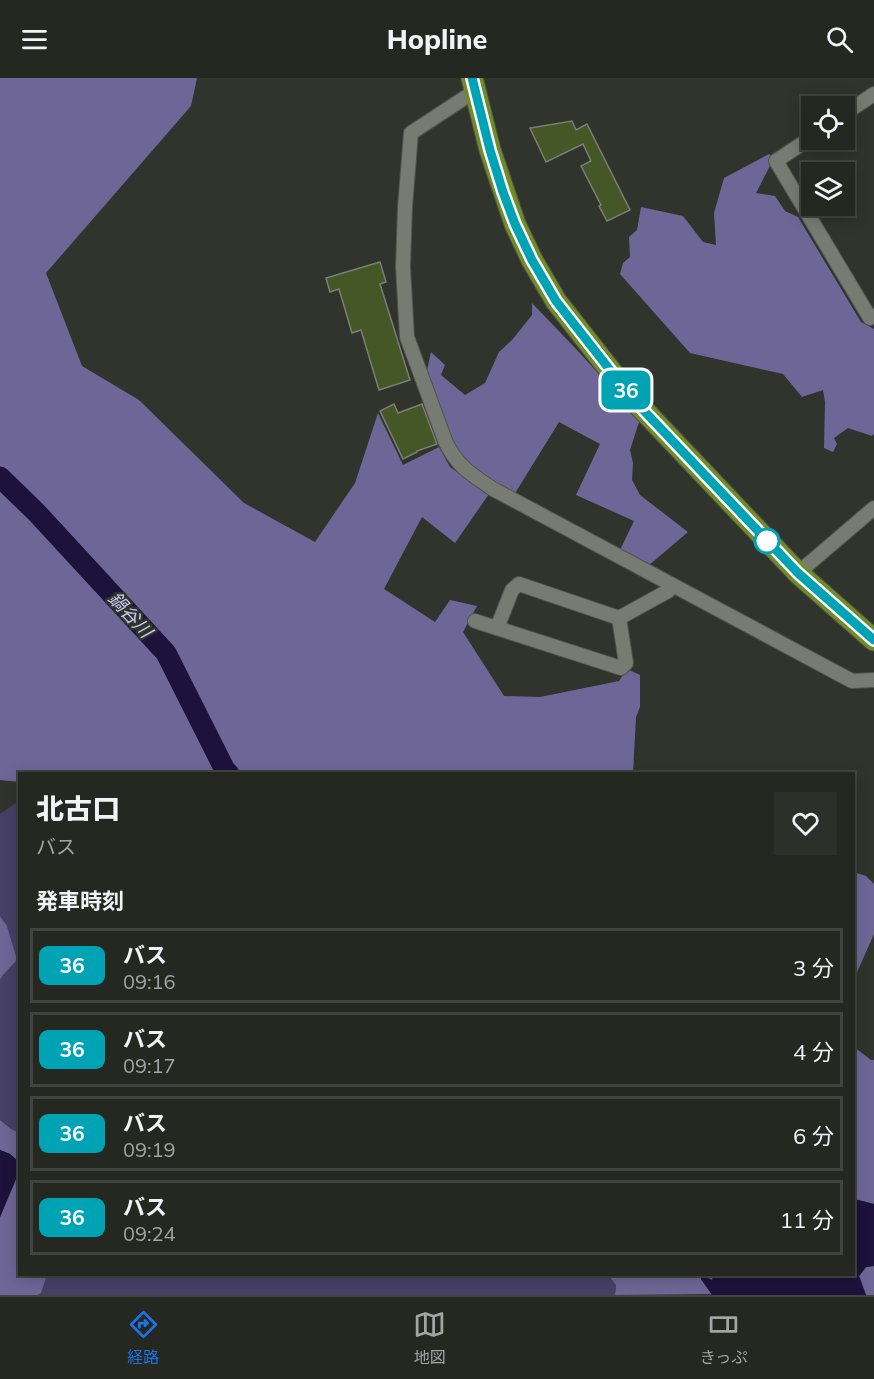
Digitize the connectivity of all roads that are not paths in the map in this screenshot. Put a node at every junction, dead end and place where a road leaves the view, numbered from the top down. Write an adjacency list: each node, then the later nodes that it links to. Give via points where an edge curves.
1 (473, 85): 7 (highway, via 515,224 556,301 632,398); 8 (street, via 411,133 405,207 407,337 446,443 454,459 493,489)
2 (874, 94): 3 (street)
3 (855, 107)
4 (801, 144): 5 (street, via 776,161 870,318)
5 (874, 316)
6 (874, 508): 7 (street)
7 (798, 573): 12 (highway)
8 (674, 586): 9 (street); 13 (street, via 852,681)
9 (620, 618): 11 (street, via 519,584 512,590); 11 (street, via 626,663 621,668)
10 (474, 621): 11 (street)
11 (497, 628)
12 (874, 640)
13 (874, 680)

